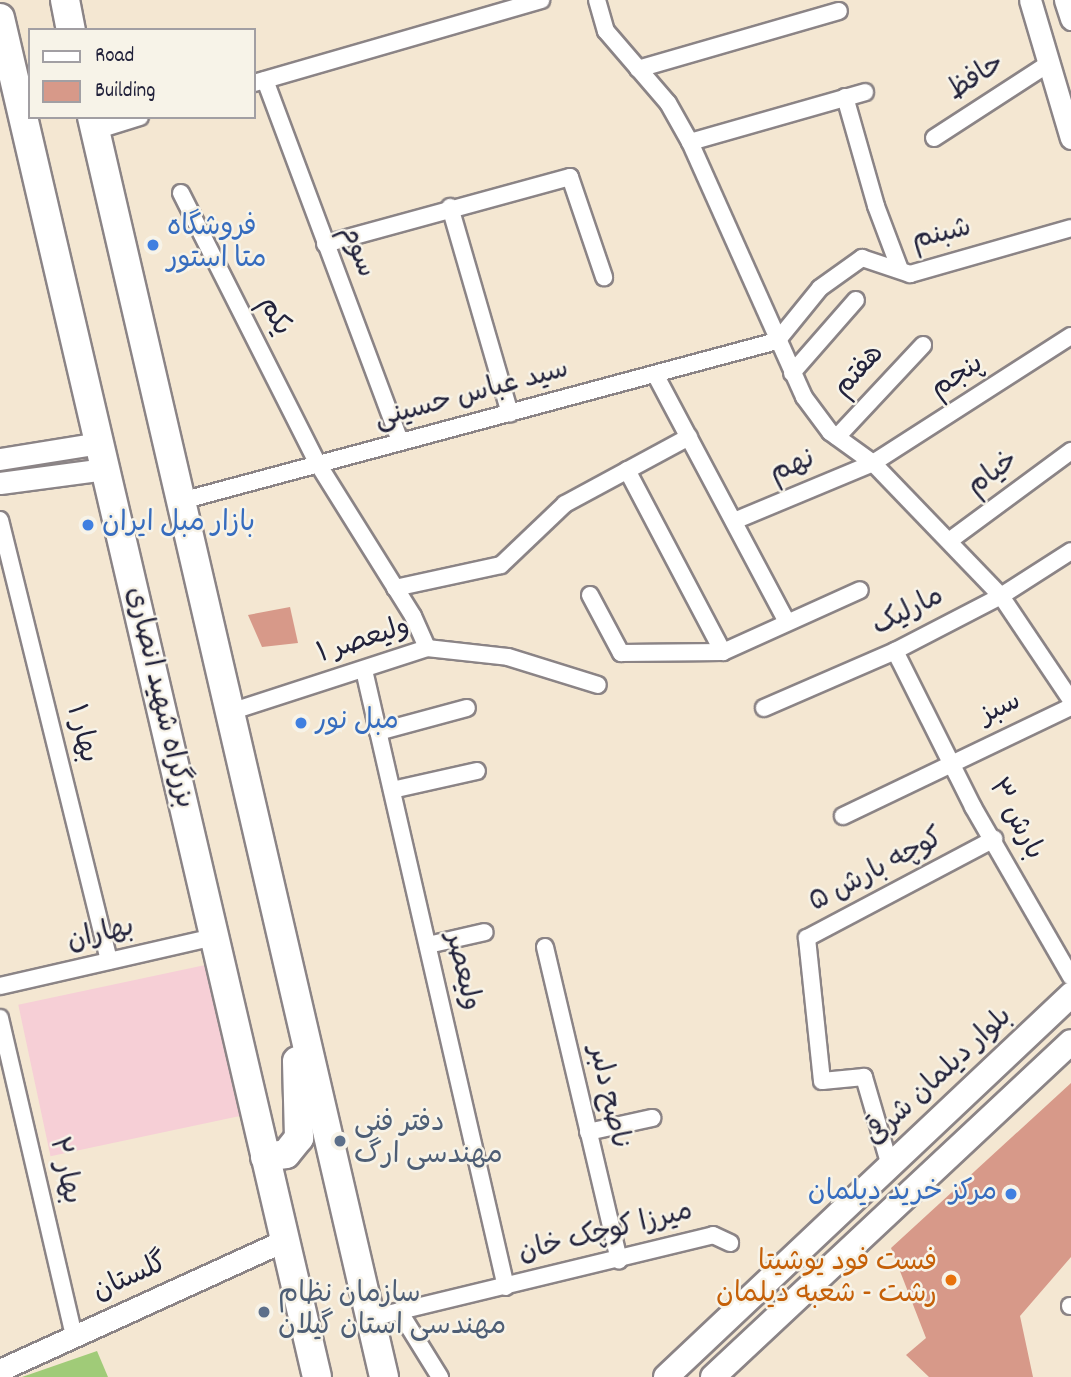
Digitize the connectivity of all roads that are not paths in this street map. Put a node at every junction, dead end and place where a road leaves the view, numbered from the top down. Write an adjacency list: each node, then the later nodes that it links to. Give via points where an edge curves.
1 (65, 0): 9 (highway)
2 (541, 0): 12 (street)
3 (597, 0): 11 (street, via 606,31)
4 (1030, 0): 10 (main road)
5 (1065, 0): 8 (main road)
6 (839, 11): 11 (street)
7 (0, 18): 16 (highway, بزرگراه شهید انصاری)
8 (1071, 19)
9 (71, 28)
10 (1048, 64): 19 (street, حافظ); 20 (main road)
11 (638, 69): 21 (street, via 668,103)
12 (259, 82): 25 (street, سوم)
13 (0, 83): 16 (main road)
14 (864, 92): 15 (street)
15 (845, 97): 21 (street); 26 (street)
16 (20, 103): 39 (highway, بزرگراه شهید انصاری)
17 (127, 119): 18 (street)
18 (93, 124): 45 (highway)
19 (934, 138)
20 (1071, 138)
21 (690, 142): 30 (street)
22 (181, 193): 42 (street, یکم)
23 (450, 207): 25 (street); 27 (street, via 570,177); 34 (street)
24 (1071, 228): 26 (street, شبنم, via 921,272 910,274)
25 (325, 244): 37 (street, سوم)
26 (899, 267): 30 (street, شبنم, via 862,258 820,288)
27 (604, 277)
28 (856, 300): 32 (street)
29 (1071, 336): 41 (street, پنجم)
30 (777, 341): 32 (street); 33 (street, سید عباس حسینی)
31 (923, 345): 36 (street, هفتم)
32 (792, 373): 36 (street, via 804,397)
33 (655, 374): 34 (street, سید عباس حسینی); 35 (street)
34 (510, 413): 37 (street, سید عباس حسینی)
35 (689, 437): 43 (street); 47 (street)
36 (837, 437): 41 (street)
37 (400, 442): 42 (street, سید عباس حسینی)
38 (1071, 451): 48 (street, خیام)
39 (102, 456): 40 (main road); 44 (main road); 72 (highway, بزرگراه شهید انصاری)
40 (0, 458)
41 (873, 463): 47 (street, نهم); 48 (street)
42 (318, 464): 45 (street, سید عباس حسینی); 50 (street, یکم)
43 (627, 471): 50 (street, via 565,504 501,565); 57 (street)
44 (0, 483)
45 (181, 501): 64 (highway)
46 (0, 520): 75 (street, بهار ۱)
47 (734, 521): 54 (street)
48 (949, 541): 53 (street)
49 (1071, 551): 53 (street, مارلیک)
50 (395, 587): 55 (street, یکم)
51 (860, 590): 54 (street)
52 (590, 594): 57 (street, via 621,653)
53 (1001, 596): 56 (street, مارلیک); 60 (street)
54 (787, 622): 57 (street)
55 (427, 648): 58 (street, ولیعصر ۱); 59 (street, ولیعصر ۱, via 508,657)
56 (895, 651): 63 (street, مارلیک); 66 (street, بارش ۳)
57 (723, 652)
58 (364, 670): 64 (street, ولیعصر ۱); 65 (street, ولیعصر)
59 (598, 685)
60 (1071, 700)
61 (1071, 706): 66 (street, سبز)
62 (467, 708): 65 (street)
63 (764, 708)
64 (230, 712): 76 (highway)
65 (379, 732): 68 (street, ولیعصر)
66 (953, 761): 69 (street, سبز); 70 (street, بارش ۳)
67 (477, 771): 68 (street)
68 (392, 790): 73 (street, ولیعصر)
69 (843, 816)
70 (993, 839): 77 (street, بارش ۳); 85 (street, کوچه بارش ۵, via 807,938 822,1081 864,1077)
71 (485, 932): 73 (street)
72 (214, 937): 75 (street, بهاران); 84 (highway, بزرگراه شهید انصاری)
73 (428, 945): 89 (street, ولیعصر)
74 (544, 947): 83 (street, ناصح دلبر)
75 (109, 961): 78 (street, بهاران)
76 (290, 973): 84 (highway, via 301,1133 290,1151); 91 (highway)
77 (1071, 977)
78 (0, 986)
79 (1071, 995): 85 (main road, بلوار دیلمان شرقی)
80 (0, 1018): 92 (street, بهار ۲)
81 (1071, 1042): 98 (main road)
82 (652, 1118): 83 (street)
83 (589, 1132): 88 (street, ناصح دلبر)
84 (265, 1157): 86 (highway, بزرگراه شهید انصاری)
85 (890, 1166): 97 (main road, بلوار دیلمان شرقی)
86 (285, 1240): 92 (main road, گلستان); 94 (highway, بزرگراه شهید انصاری)
87 (730, 1244): 88 (street, میرزا کوچک خان, via 713,1235)
88 (619, 1261): 89 (street, میرزا کوچک خان)
89 (506, 1287): 90 (street, میرزا کوچک خان)
90 (399, 1311): 91 (street, میرزا کوچک خان); 96 (street)
91 (371, 1318): 95 (highway)
92 (74, 1336): 93 (main road, گلستان)
93 (0, 1370)
94 (317, 1377)
95 (384, 1377)
96 (440, 1377)
97 (666, 1377)
98 (713, 1377)

